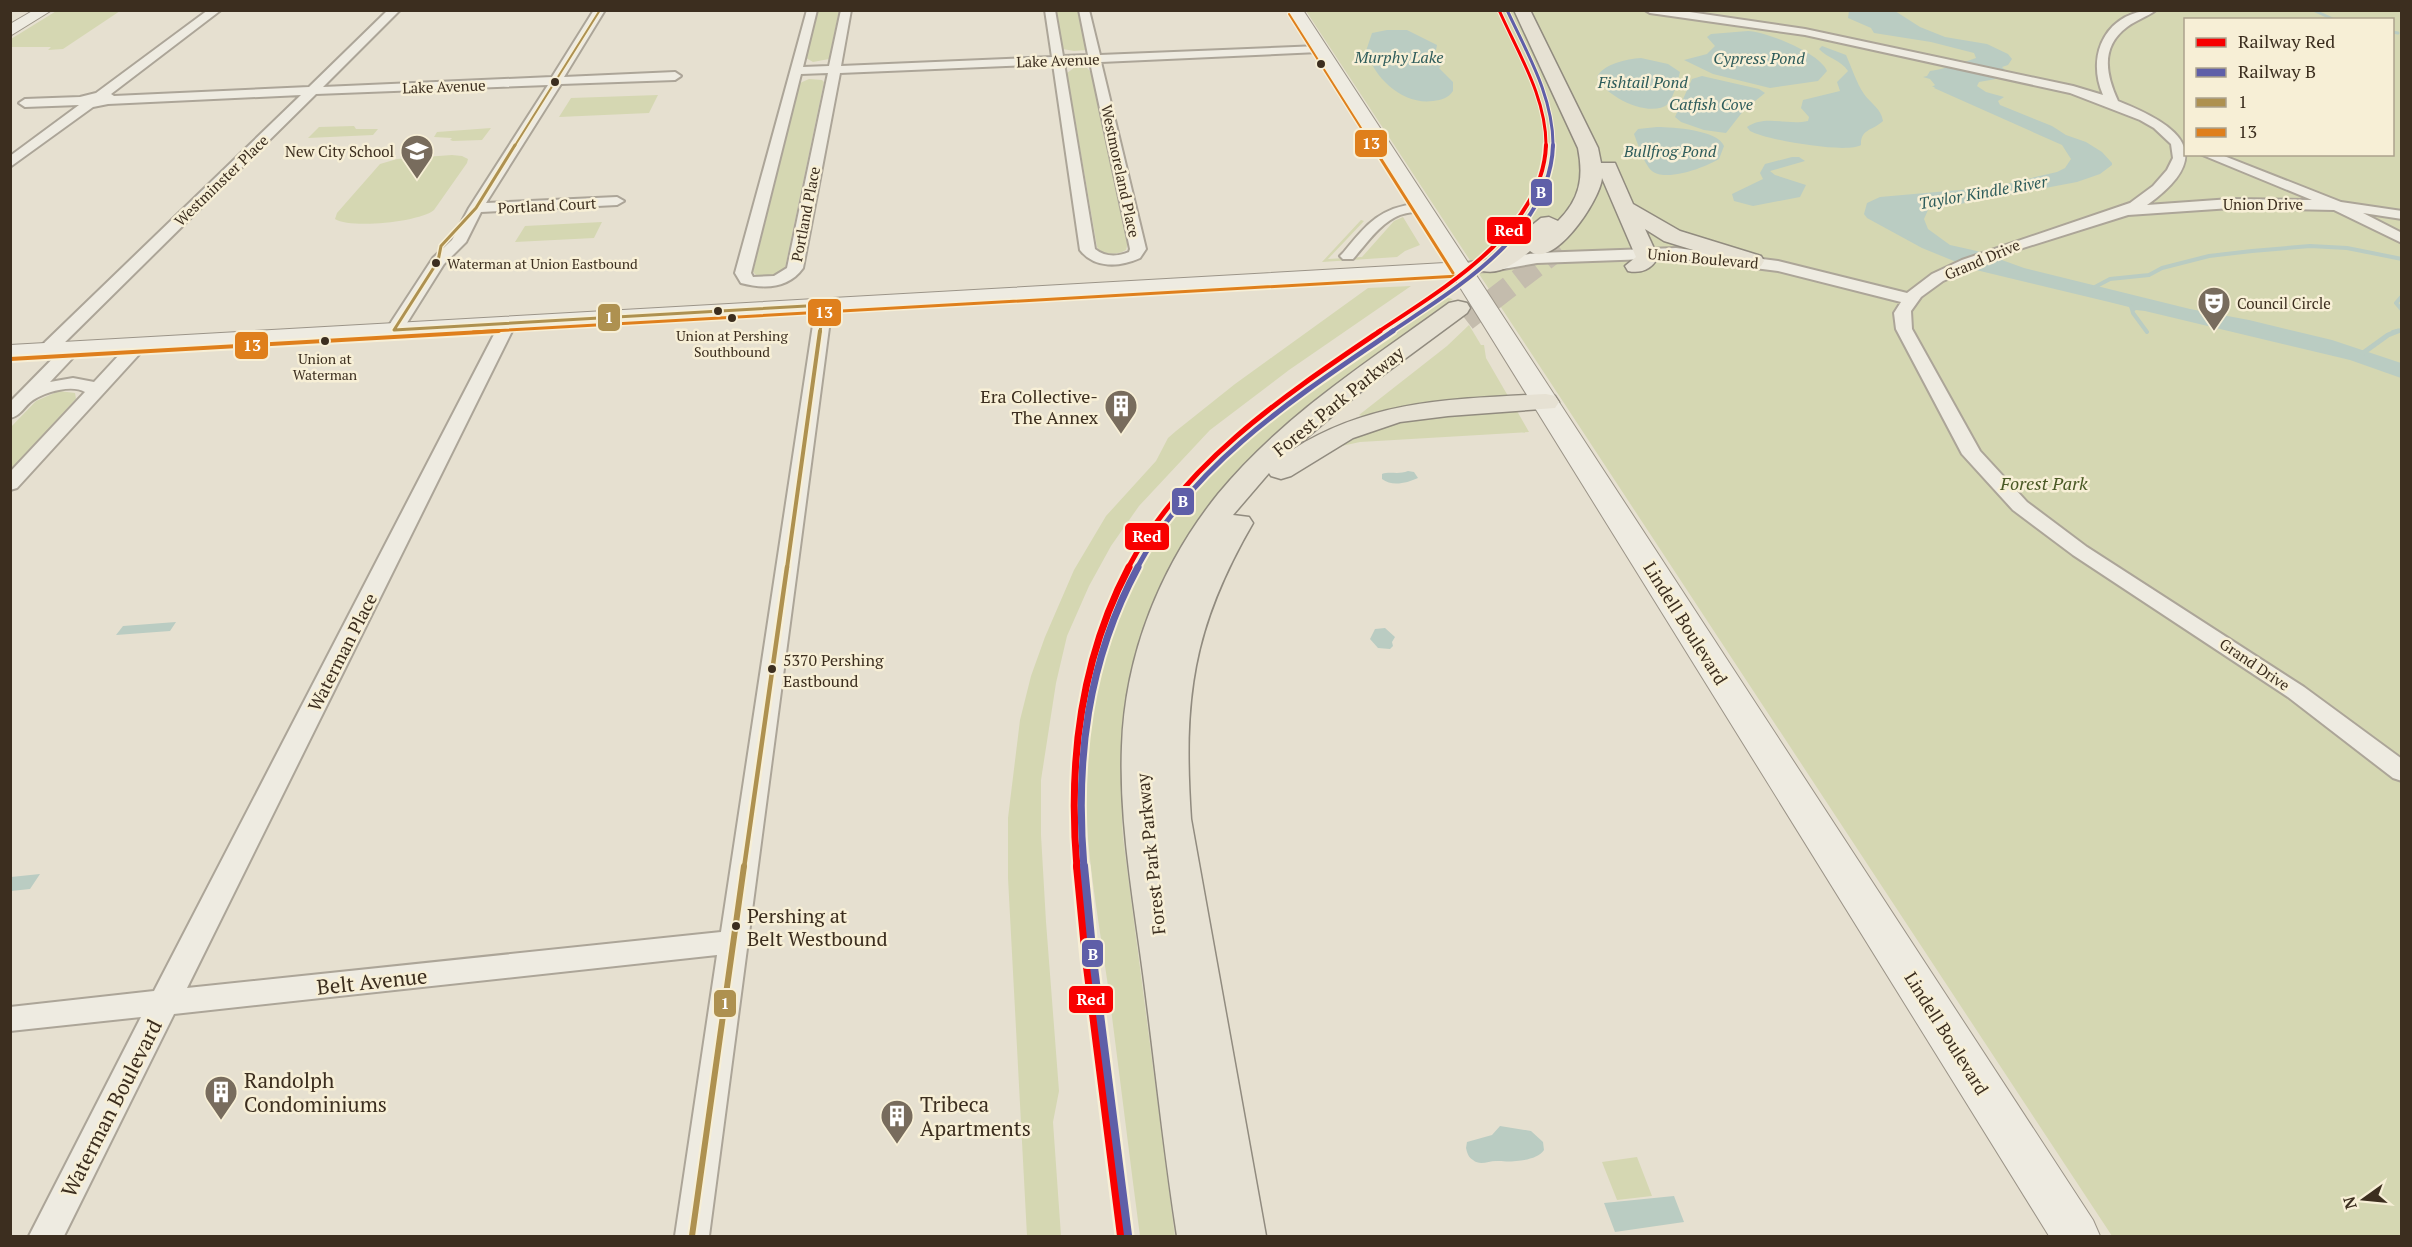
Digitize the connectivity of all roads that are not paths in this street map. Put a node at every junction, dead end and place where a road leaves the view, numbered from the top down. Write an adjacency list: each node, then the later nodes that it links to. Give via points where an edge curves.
1 (27, 10): 15 (main road)
2 (45, 10): 16 (main road)
3 (216, 10): 25 (street)
4 (394, 10): 24 (street, Westminster Place)
5 (600, 10): 23 (street)
6 (812, 10): 21 (street, Portland Place)
7 (846, 10): 20 (street, Portland Place)
8 (1050, 10): 19 (street, Westmoreland Place)
9 (1084, 10): 18 (street, Westmoreland Place)
10 (1295, 10): 17 (main road, Lindell Boulevard)
11 (1522, 10): 29 (main road)
12 (1534, 10): 33 (main road, via 1599,140)
13 (1650, 10): 26 (street, Grand Drive, via 1777,27 1953,63)
14 (2151, 10): 26 (street, via 2121,27 2104,48 2100,72)
15 (10, 20)
16 (10, 31)
17 (1319, 49): 18 (street, Lake Avenue); 36 (main road, Lindell Boulevard)
18 (1095, 59): 19 (street, Lake Avenue); 19 (street, Westmoreland Place, via 1138,249 1135,255 1123,259 1098,259 1088,250)
19 (1059, 60): 20 (street, Lake Avenue)
20 (834, 69): 21 (street, Lake Avenue); 21 (street, Portland Place, via 795,268 779,280 747,280 742,273)
21 (796, 71)
22 (675, 76): 23 (street, Lake Avenue)
23 (557, 81): 24 (street, Lake Avenue); 37 (street)
24 (312, 91): 25 (street, Lake Avenue); 52 (street, Westminster Place)
25 (104, 98): 28 (street)
26 (2112, 102): 30 (street, Grand Drive)
27 (26, 103): 28 (street)
28 (85, 103): 32 (street)
29 (1577, 124): 33 (main road, via 1593,168 1588,196 1549,248 1580,230 1602,201); 45 (main road, via 1571,138 1577,174 1568,202 1538,233)
30 (2181, 144): 39 (street, Grand Drive, via 2174,172 2152,193)
31 (2211, 156): 35 (street)
32 (10, 162)
33 (1608, 167): 38 (main road)
34 (617, 201): 37 (street, Portland Court)
35 (2340, 206): 39 (street, Union Drive, via 2209,204); 40 (street, Union Drive); 41 (street)
36 (1419, 207): 42 (street, via 1382,217); 45 (main road, Lindell Boulevard)
37 (476, 208): 49 (street, via 456,246 438,261)
38 (1624, 208): 43 (main road); 44 (main road, via 1672,236)
39 (2124, 211): 47 (street, Grand Drive, via 1989,255 1934,280)
40 (2402, 215)
41 (2402, 239)
42 (1348, 256)
43 (1641, 259): 44 (street, Union Boulevard, via 1703,255); 45 (street, Union Boulevard, via 1544,269); 47 (street, Union Boulevard, via 1758,276)
44 (1753, 261): 47 (street, Union Boulevard, via 1800,270)
45 (1475, 267): 46 (main road, Union Boulevard); 56 (main road, Lindell Boulevard)
46 (824, 305): 48 (main road, Union Boulevard); 61 (street)
47 (1906, 306): 60 (street, Grand Drive, via 1902,323 1907,337 1961,435 1988,474 2020,506 2080,551 2296,692)
48 (508, 323): 49 (main road, Union Boulevard); 62 (street, Waterman Place)
49 (394, 330): 50 (main road, Union Boulevard)
50 (138, 345): 51 (main road, Union Boulevard); 54 (street)
51 (73, 348): 52 (main road, Union Boulevard); 55 (street)
52 (47, 350): 53 (main road, Union Boulevard)
53 (10, 352)
54 (95, 391): 55 (street, via 81,384 62,385); 59 (street)
55 (27, 396): 57 (street)
56 (1546, 402): 58 (main road, via 1389,417 1339,434); 68 (main road, Lindell Boulevard)
57 (10, 413)
58 (1281, 470): 66 (main road, Forest Park Parkway, via 1462,314 1316,415 1263,462 1203,535 1178,584 1155,648 1141,724 1143,819); 67 (main road, Forest Park Parkway, via 1221,548 1203,586 1187,625 1168,722 1172,819)
59 (10, 484)
60 (2402, 772)
61 (733, 942): 62 (street, Belt Avenue); 65 (street)
62 (170, 991): 63 (street, Belt Avenue); 64 (street, Waterman Boulevard)
63 (10, 1019)
64 (46, 1236)
65 (692, 1236)
66 (1202, 1236)
67 (1241, 1236)
68 (2076, 1236)

